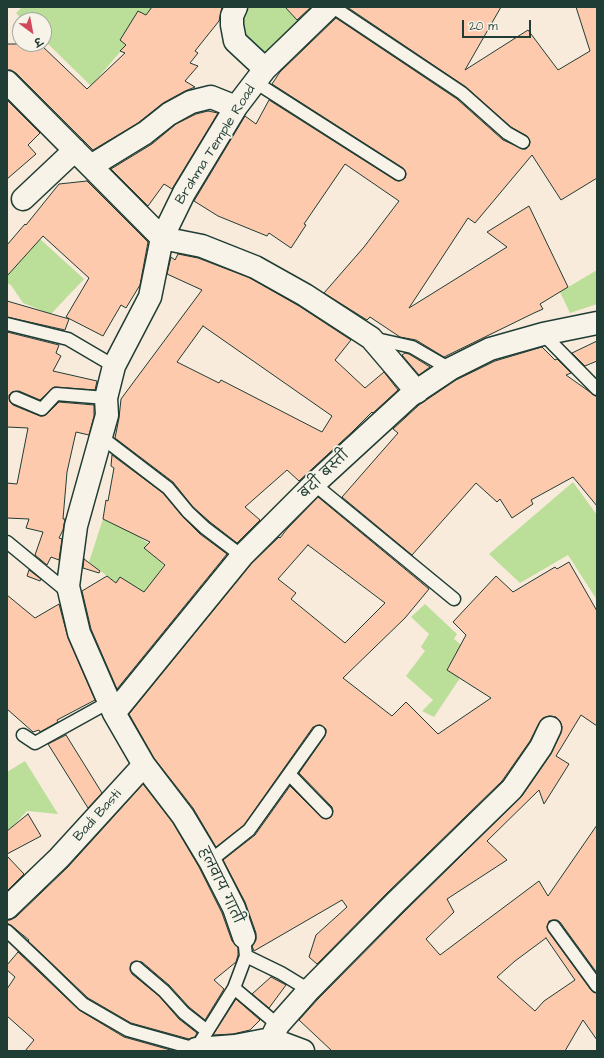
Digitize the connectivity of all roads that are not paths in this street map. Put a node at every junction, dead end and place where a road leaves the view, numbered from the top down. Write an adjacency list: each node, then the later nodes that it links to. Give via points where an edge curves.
1 (236, 7): 4 (street, via 232,16 235,42)
2 (329, 7): 4 (street, Brahma Temple Road)
3 (333, 7): 7 (lane, via 462,93 507,133)
4 (260, 75): 6 (street, Brahma Temple Road); 10 (lane)
5 (7, 82): 8 (street)
6 (236, 107): 9 (street, via 211,97 191,102); 12 (street, Brahma Temple Road, via 184,193)
7 (523, 142)
8 (75, 150): 9 (street); 11 (street)
9 (91, 166): 12 (street)
10 (399, 174)
11 (23, 199)
12 (162, 238): 16 (street, via 202,246 255,267 305,294); 17 (street, Brahma Temple Road, via 150,297)
13 (597, 323): 15 (street, बदी बस्ती)
14 (7, 324): 17 (lane, via 68,339)
15 (543, 334): 18 (street, बदी बस्ती, via 490,349); 19 (lane)
16 (371, 338): 18 (lane, via 412,347); 20 (street)
17 (114, 366): 22 (street, Brahma Temple Road)
18 (450, 369): 20 (street, बदी बस्ती)
19 (597, 389)
20 (417, 392): 24 (street, बदी बस्ती, via 388,415)
21 (16, 398): 22 (lane, via 42,409 56,394)
22 (106, 398): 23 (street, Brahma Temple Road, via 107,414)
23 (100, 436): 26 (lane, via 168,488 205,528); 27 (street, Brahma Temple Road, via 76,526 68,586)
24 (314, 484): 26 (street, बदी बस्ती); 28 (lane)
25 (7, 542): 27 (lane)
26 (242, 556): 29 (street, बदी बस्ती)
27 (70, 593): 29 (street, Brahma Temple Road, via 79,633)
28 (454, 599)
29 (111, 708): 32 (lane, via 35,743); 33 (street)
30 (550, 728): 44 (street, via 541,747 512,789)
31 (319, 732): 34 (lane)
32 (23, 735)
33 (144, 765): 36 (street, हलवाय गाती, via 183,816); 37 (street, Badi Basti, via 59,858)
34 (290, 774): 35 (lane); 36 (lane, via 249,830)
35 (326, 812)
36 (210, 861): 40 (street, हलवाय गाती, via 234,908)
37 (7, 908)
38 (554, 927): 42 (lane)
39 (7, 931): 46 (lane, via 83,1004 128,1030)
40 (245, 947): 43 (lane); 44 (lane)
41 (137, 968): 46 (lane, via 164,991 184,1013)
42 (597, 986)
43 (234, 988): 45 (lane); 46 (lane)
44 (309, 990): 45 (street)
45 (272, 1038): 46 (street, via 235,1046); 47 (street)
46 (199, 1044)
47 (303, 1051)

